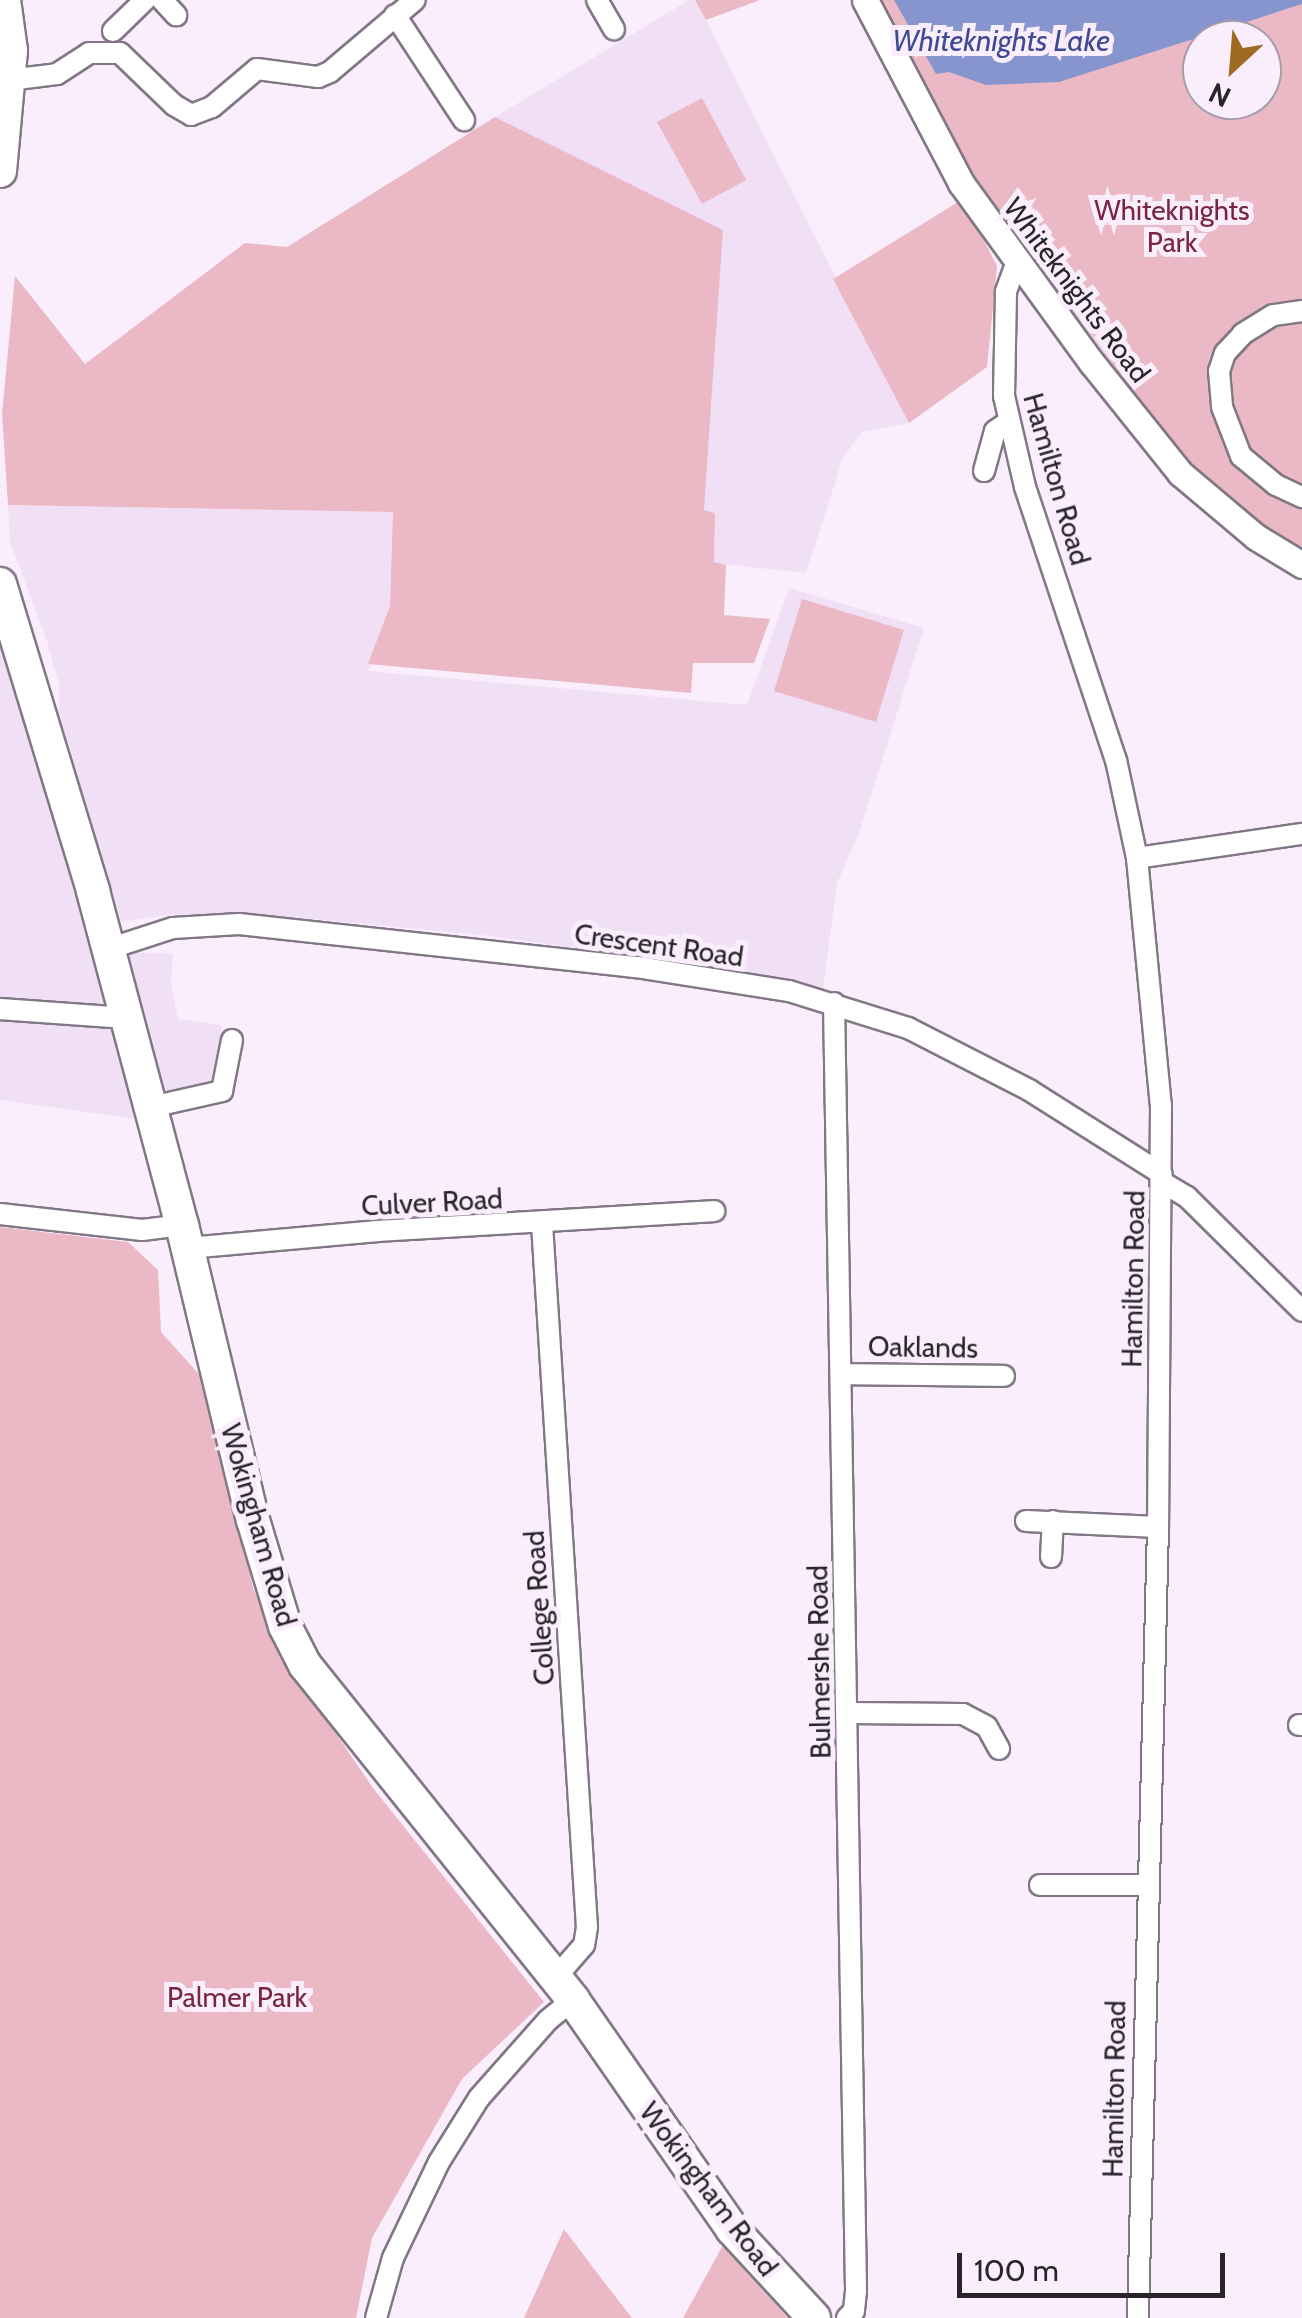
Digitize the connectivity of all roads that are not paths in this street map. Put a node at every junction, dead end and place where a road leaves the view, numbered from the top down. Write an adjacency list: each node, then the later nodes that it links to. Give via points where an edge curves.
1 (4, 0): 9 (main road)
2 (145, 0): 8 (street)
3 (415, 0): 6 (street)
4 (597, 0): 7 (street)
5 (865, 0): 12 (street, Whiteknights Road, via 961,183)
6 (395, 15): 9 (street, via 330,72 318,77 257,69 212,107 191,115 120,53 90,53 57,74); 10 (street)
7 (614, 29)
8 (113, 31)
9 (9, 80): 11 (main road)
10 (464, 120)
11 (0, 171)
12 (1016, 264): 14 (street, Hamilton Road, via 1004,320); 17 (street, Whiteknights Road, via 1180,474 1256,538)
13 (1302, 311): 16 (street, via 1273,315 1243,334 1219,370 1222,408 1240,456)
14 (1008, 422): 15 (street, via 995,431); 20 (street, Hamilton Road, via 1096,688)
15 (984, 471)
16 (1302, 498)
17 (1302, 565)
18 (0, 584): 21 (main road, Wokingham Road)
19 (1302, 834): 20 (street)
20 (1137, 858): 27 (street, Hamilton Road, via 1162,1106)
21 (108, 949): 22 (street, Crescent Road, via 174,928 239,924 637,967); 24 (main road, Wokingham Road)
22 (834, 1003): 27 (street, Crescent Road, via 908,1028 985,1067); 33 (street, Bulmershe Road)
23 (0, 1009): 24 (street)
24 (127, 1018): 26 (main road, Wokingham Road)
25 (232, 1040): 26 (street, via 222,1091)
26 (151, 1106): 31 (main road, Wokingham Road)
27 (1162, 1178): 32 (street, Crescent Road); 37 (street, Hamilton Road)
28 (714, 1211): 30 (street, Culver Road)
29 (0, 1214): 31 (street, Culver Road)
30 (542, 1224): 31 (street, Culver Road); 43 (street, College Road, via 587,1927)
31 (185, 1236): 43 (main road, Wokingham Road, via 285,1626 325,1691)
32 (1302, 1310)
33 (841, 1374): 34 (street, Oaklands); 39 (street, Bulmershe Road)
34 (1004, 1376)
35 (1026, 1521): 36 (street)
36 (1053, 1521): 37 (street); 38 (street)
37 (1158, 1526): 41 (street, Hamilton Road)
38 (1050, 1557)
39 (846, 1713): 40 (street, via 964,1714 988,1727); 46 (street, Bulmershe Road, via 856,2291)
40 (999, 1749)
41 (1148, 1885): 42 (street, via 1068,1878); 47 (street, Hamilton Road)
42 (1040, 1886)
43 (564, 1989): 44 (street, College Road, via 548,2020 480,2098 439,2162 393,2258); 45 (main road, Wokingham Road, via 732,2230)
44 (376, 2318)
45 (814, 2318)
46 (847, 2318)
47 (1138, 2318)

